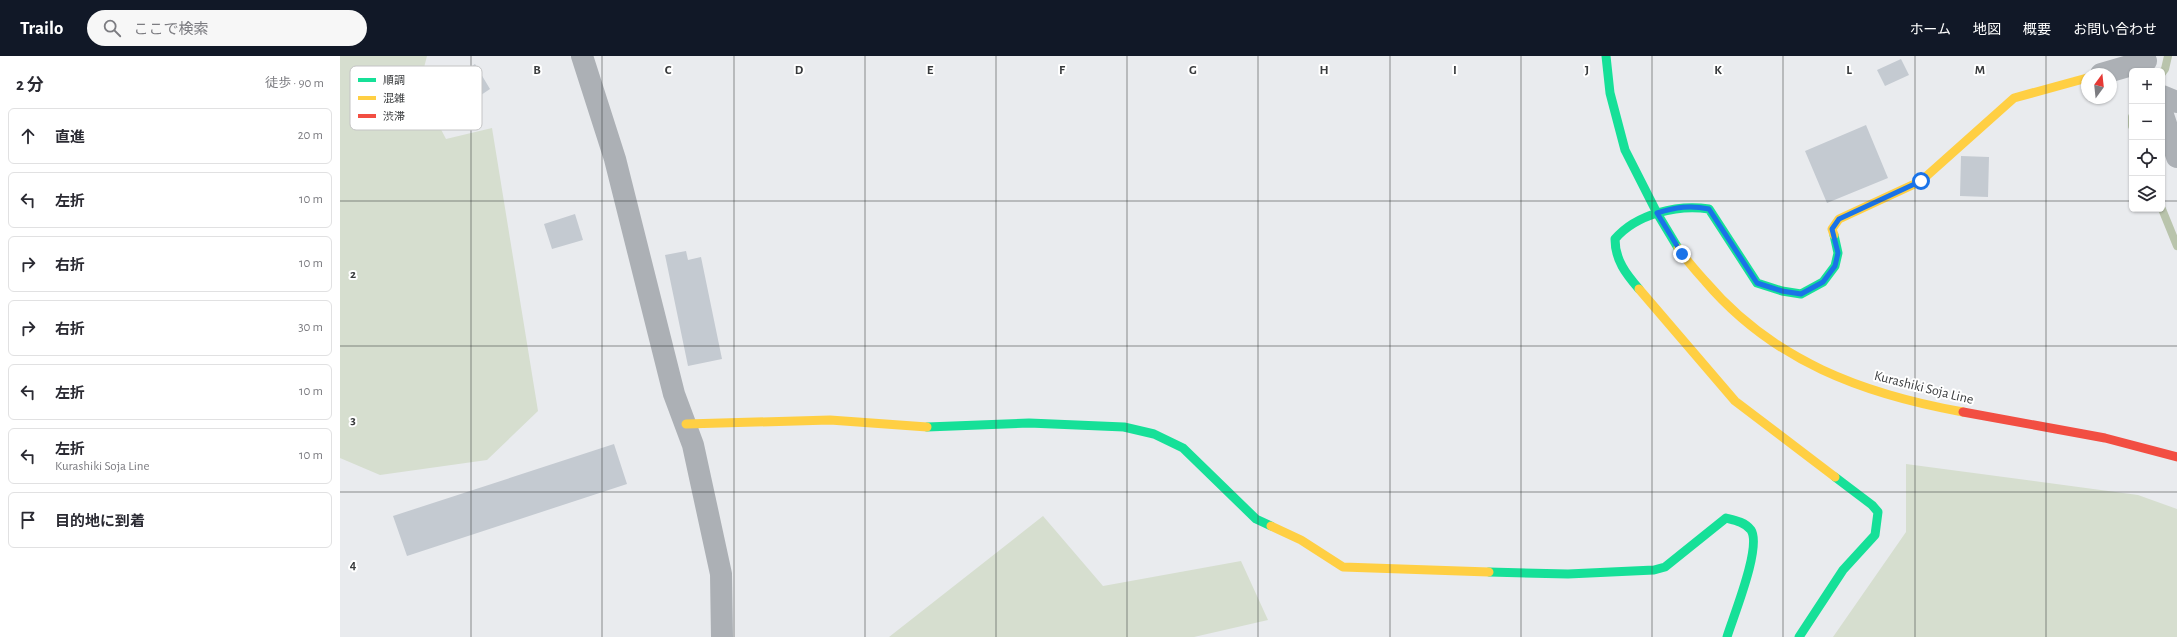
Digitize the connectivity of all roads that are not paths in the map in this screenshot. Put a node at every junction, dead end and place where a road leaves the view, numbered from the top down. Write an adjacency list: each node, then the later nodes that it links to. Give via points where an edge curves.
1 (582, 56): 11 (street, via 615,159 674,394)
2 (1606, 56): 10 (street, Kurashiki Soja Line, via 1610,93 1624,150)
3 (2146, 63): 4 (street)
4 (2117, 70)
5 (2081, 80): 10 (street, via 2014,98 1921,181 1839,219 1832,229 1838,253 1835,266 1823,282 1801,294 1757,283 1709,209 1693,206 1675,207)
6 (2165, 97): 7 (street)
7 (2177, 102)
8 (2165, 121): 9 (street)
9 (2177, 157)
10 (1657, 213): 12 (street, Kurashiki Soja Line, via 1682,254 1726,306 1778,346 1831,375 1888,396 2105,438); 15 (street, via 1620,232 1614,239 1615,250 1624,271 1735,401 1878,512 1875,535 1844,570)
11 (686, 424): 13 (street, via 693,445 721,574); 14 (street, via 830,420 933,427 1029,423 1124,427 1154,434 1183,448 1256,519 1301,540 1343,566 1360,569 1568,574 1654,570 1666,567 1726,518 1744,523 1753,534 1753,551)
12 (2177, 457)
13 (722, 637)
14 (1727, 637)
15 (1798, 637)

